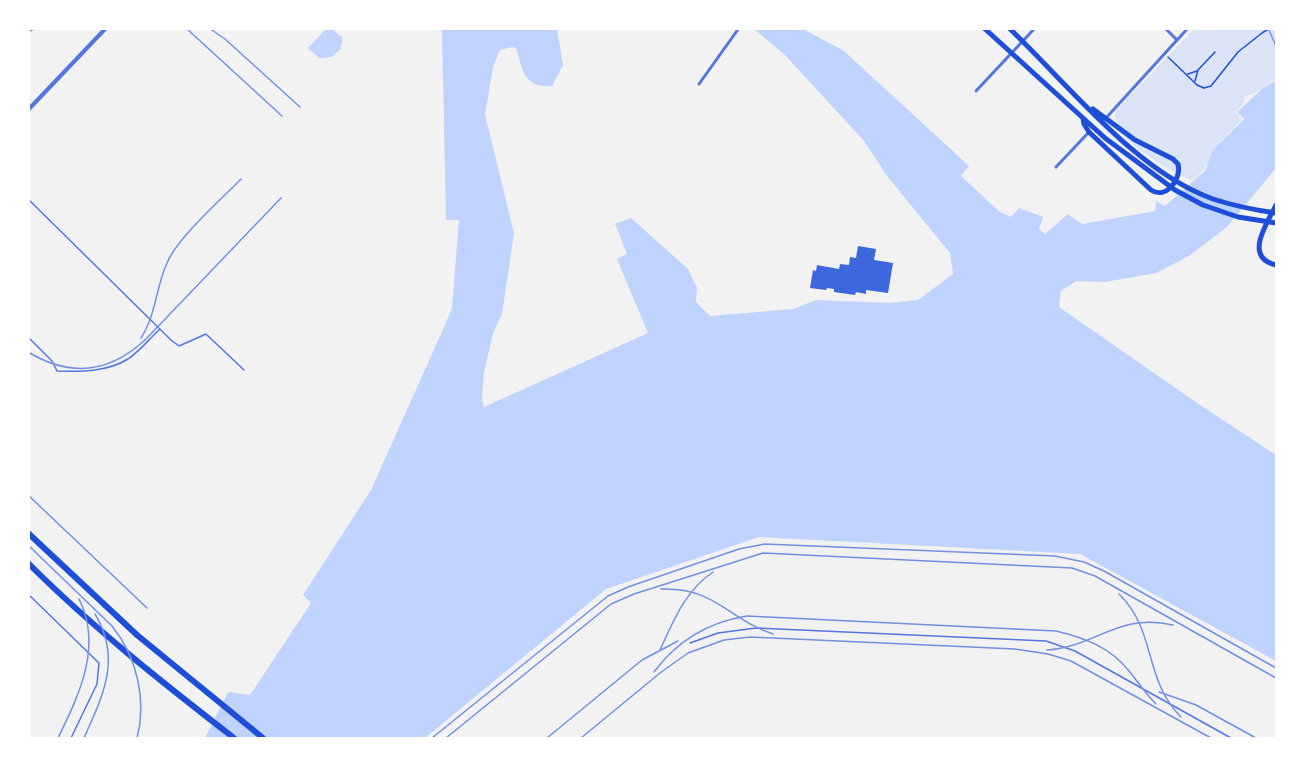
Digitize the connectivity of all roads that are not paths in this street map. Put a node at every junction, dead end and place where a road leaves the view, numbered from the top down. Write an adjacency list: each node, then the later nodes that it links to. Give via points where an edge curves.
1 (106, 28): 14 (street)
2 (984, 28): 10 (main road)
3 (1009, 28): 9 (main road)
4 (1035, 28): 9 (street)
5 (1165, 28): 8 (street)
6 (1188, 28): 8 (street)
7 (739, 29): 11 (street)
8 (1177, 40): 16 (street)
9 (1023, 41): 10 (street); 13 (main road)
10 (1011, 54): 12 (street); 15 (main road)
11 (699, 84)
12 (976, 91)
13 (1079, 99): 16 (main road); 21 (main road, via 1132,149 1185,186 1212,199)
14 (28, 110)
15 (1083, 118): 17 (main road); 22 (main road, via 1175,190 1239,217)
16 (1106, 118): 17 (main road, via 1178,164 1179,174 1168,190 1151,190)
17 (1089, 132): 18 (street)
18 (1056, 167)
19 (28, 199): 24 (lane)
20 (1276, 205): 23 (main road, via 1258,245 1264,259)
21 (1276, 213)
22 (1276, 223)
23 (1276, 265)
24 (160, 329): 25 (lane, via 128,359 102,369 74,371 57,371); 26 (lane, via 179,346 206,334)
25 (28, 338)
26 (244, 370)
27 (28, 533): 33 (highway, via 137,635)
28 (30, 565): 32 (highway, via 136,661)
29 (28, 594): 31 (lane, via 99,663 97,684)
30 (690, 643): 34 (lane, via 718,633 756,627 1046,641 1075,651)
31 (71, 738)
32 (234, 738)
33 (263, 738)
34 (1231, 738)

